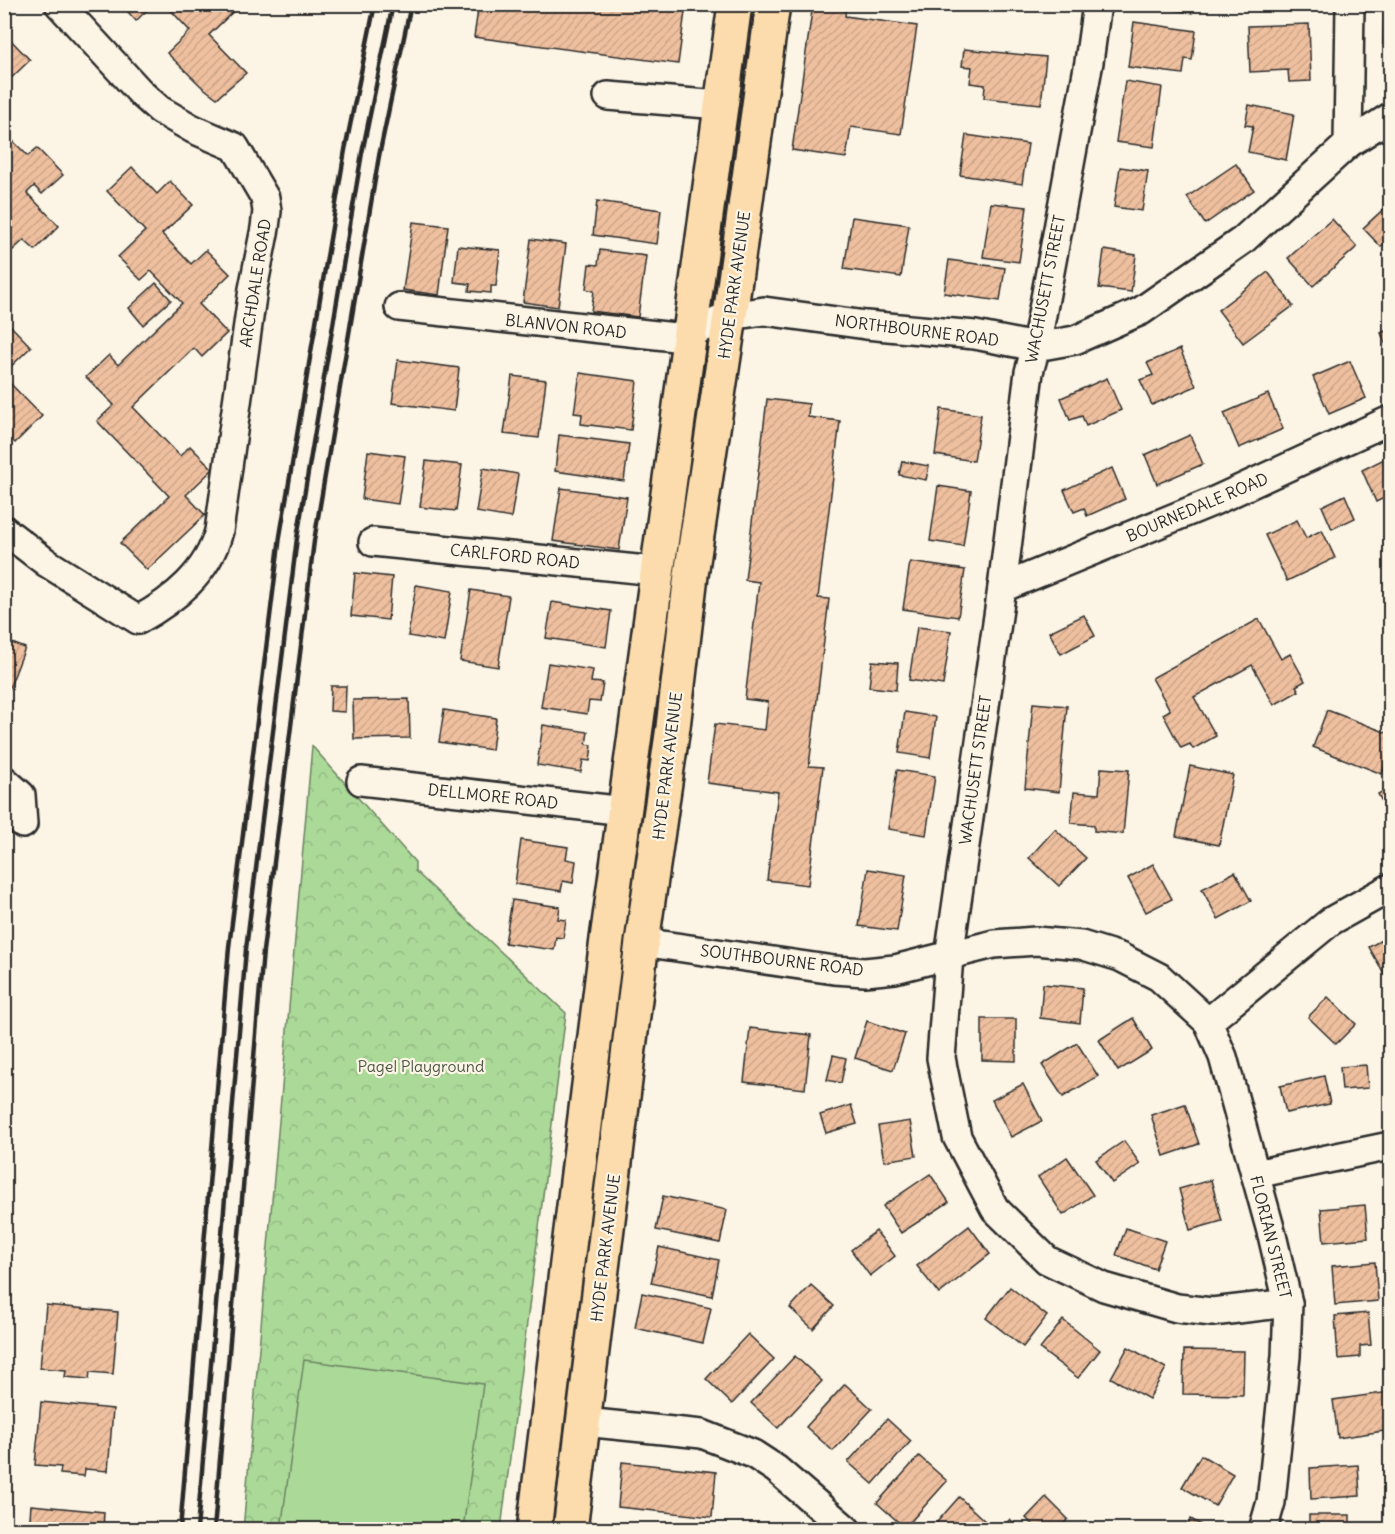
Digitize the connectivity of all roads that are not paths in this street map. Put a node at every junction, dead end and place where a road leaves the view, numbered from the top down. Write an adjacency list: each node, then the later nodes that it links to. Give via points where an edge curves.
1 (58, 4): 15 (street, ARCHDALE ROAD, via 160,110 235,147 263,193 267,211 217,538 184,588 138,620 47,563)
2 (735, 4): 7 (main road, HYDE PARK AVENUE)
3 (773, 4): 11 (main road, HYDE PARK AVENUE)
4 (1097, 4): 13 (street, WACHUSETT STREET)
5 (1350, 4): 9 (street)
6 (608, 96): 7 (street)
7 (720, 105): 12 (main road, HYDE PARK AVENUE)
8 (1390, 117): 9 (street, NORTHBOURNE ROAD)
9 (1348, 144): 13 (street, NORTHBOURNE ROAD, via 1243,240 1141,311 1075,340)
10 (399, 307): 12 (street, BLANVON ROAD, via 660,336)
11 (730, 316): 12 (street, BLANVON ROAD); 13 (street, NORTHBOURNE ROAD, via 764,311 975,335); 18 (main road, HYDE PARK AVENUE)
12 (690, 333): 17 (main road, HYDE PARK AVENUE)
13 (1036, 347): 19 (street, WACHUSETT STREET, via 1029,372)
14 (1390, 420): 19 (street, BOURNEDALE ROAD, via 1212,502)
15 (4, 530)
16 (373, 542): 17 (street, CARLFORD ROAD)
17 (656, 571): 18 (main road); 22 (main road, HYDE PARK AVENUE)
18 (691, 575): 26 (main road, HYDE PARK AVENUE)
19 (1002, 588): 27 (street, WACHUSETT STREET)
20 (4, 780): 23 (street, via 21,795)
21 (361, 781): 22 (street, DELLMORE ROAD)
22 (625, 811): 25 (main road, HYDE PARK AVENUE)
23 (23, 824)
24 (1390, 888): 28 (street, via 1323,927)
25 (608, 939): 26 (main road); 32 (main road, HYDE PARK AVENUE)
26 (642, 942): 27 (street, SOUTHBOURNE ROAD, via 865,972); 33 (main road, HYDE PARK AVENUE)
27 (948, 957): 28 (street, SOUTHBOURNE ROAD, via 994,944 1036,941 1081,945 1120,957 1159,977); 31 (street, WACHUSETT STREET, via 941,1058 957,1137 995,1209 1047,1260 1104,1287 1177,1308 1212,1312)
28 (1208, 1022): 30 (street, FLORIAN STREET, via 1222,1057)
29 (1390, 1146): 30 (street)
30 (1255, 1174): 31 (street, FLORIAN STREET)
31 (1288, 1303): 37 (street, FLORIAN STREET, via 1271,1502)
32 (549, 1419): 33 (main road); 34 (main road, HYDE PARK AVENUE)
33 (584, 1422): 35 (main road, HYDE PARK AVENUE); 36 (street, via 702,1434 753,1454 776,1468)
34 (534, 1530)
35 (570, 1530)
36 (847, 1530)
37 (1263, 1530)

